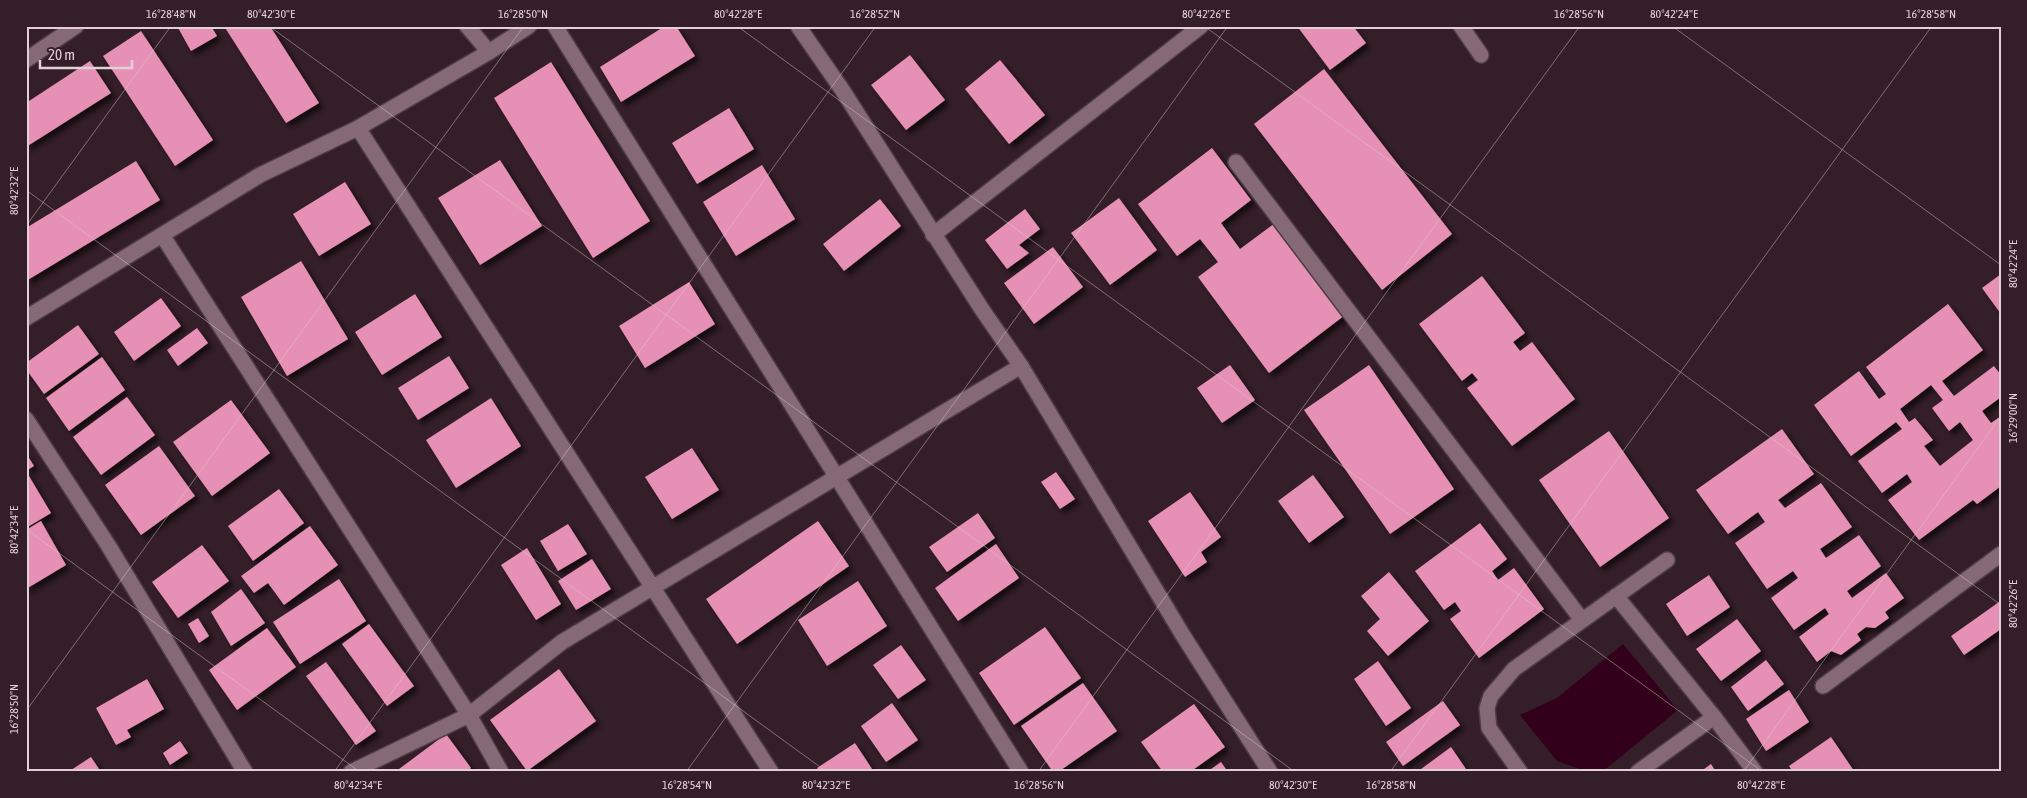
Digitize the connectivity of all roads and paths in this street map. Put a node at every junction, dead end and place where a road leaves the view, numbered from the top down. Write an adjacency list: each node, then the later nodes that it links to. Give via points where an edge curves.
1 (76, 26): 10 (street)
2 (467, 26): 8 (street)
3 (529, 26): 8 (street)
4 (555, 26): 18 (street)
5 (798, 26): 14 (street, via 844,91)
6 (1201, 26): 14 (street)
7 (1461, 26): 9 (street)
8 (489, 52): 11 (street)
9 (1481, 54)
10 (26, 60)
11 (358, 128): 13 (street, via 260,175); 21 (street)
12 (1236, 162): 23 (street)
13 (162, 235): 15 (street); 25 (street)
14 (933, 235): 16 (street)
15 (26, 318)
16 (1021, 366): 18 (street); 32 (street, via 1184,637)
17 (26, 419): 27 (street, via 108,544)
18 (836, 478): 21 (street); 31 (street)
19 (2001, 554): 24 (street)
20 (1667, 560): 22 (street)
21 (653, 587): 25 (street, via 562,642); 30 (street)
22 (1616, 596): 23 (street); 26 (street)
23 (1582, 620): 33 (street, via 1514,668 1491,696 1487,708 1489,728)
24 (1823, 686)
25 (469, 715): 28 (street); 29 (street)
26 (1714, 717): 34 (street); 35 (street)
27 (245, 772)
28 (351, 772)
29 (501, 772)
30 (771, 772)
31 (1021, 772)
32 (1270, 772)
33 (1520, 772)
34 (1638, 772)
35 (1755, 772)

